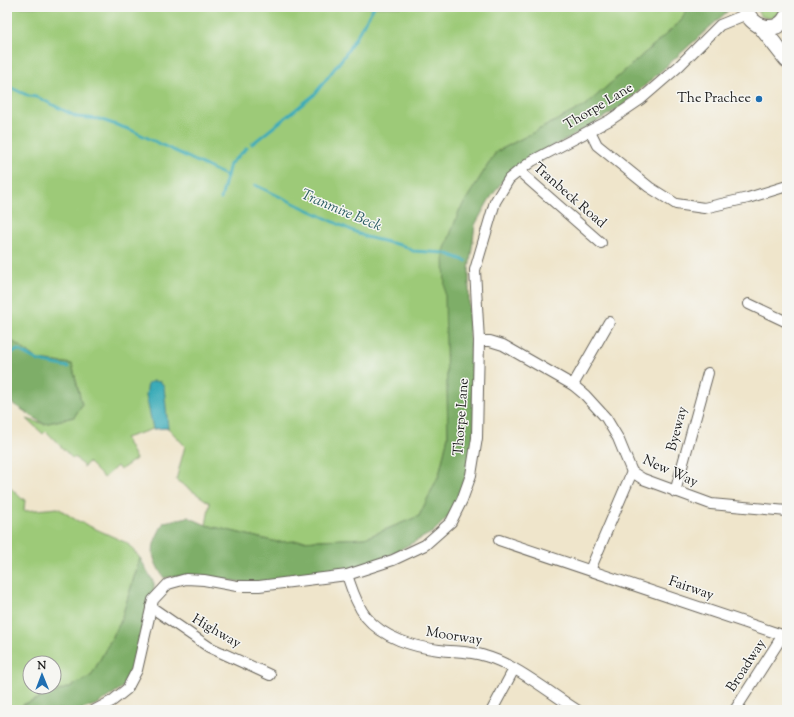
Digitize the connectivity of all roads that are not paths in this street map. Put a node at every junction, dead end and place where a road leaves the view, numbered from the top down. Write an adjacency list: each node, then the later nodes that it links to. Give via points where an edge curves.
1 (746, 10): 3 (main road, via 750,20); 5 (street, Thorpe Lane, via 720,25 641,99)
2 (785, 19): 3 (main road, via 775,27); 4 (main road)
3 (762, 27): 4 (main road)
4 (786, 58)
5 (590, 131): 6 (street, Thorpe Lane); 7 (street, via 596,145 649,187 676,204 704,208)
6 (519, 171): 8 (street, Tranbeck Road); 12 (street, Thorpe Lane, via 509,179 495,202 475,270)
7 (787, 186)
8 (601, 243)
9 (749, 304): 11 (street)
10 (609, 322): 14 (street)
11 (787, 322)
12 (479, 341): 14 (street, New Way, via 503,345); 20 (street, Thorpe Lane, via 477,438 471,475 451,522 425,546)
13 (708, 373): 16 (street, Byeway)
14 (573, 385): 15 (street, New Way, via 586,395 606,418 618,438)
15 (632, 472): 16 (street, New Way); 19 (street)
16 (675, 492): 17 (street, New Way, via 718,506)
17 (787, 511)
18 (499, 540): 19 (street, Fairway)
19 (590, 570): 22 (street, Fairway)
20 (347, 575): 21 (street, Thorpe Lane, via 259,586 237,586 204,580 175,581 163,588 153,600); 23 (street, Moorway, via 355,598 366,617 381,631 418,646 484,656)
21 (151, 607): 24 (street, Highway, via 209,647); 25 (street, Thorpe Lane, via 137,670 127,689)
22 (785, 635): 28 (street, Broadway)
23 (514, 669): 26 (street); 27 (street, Moorway)
24 (270, 675)
25 (95, 710)
26 (492, 710)
27 (577, 710)
28 (735, 710)

